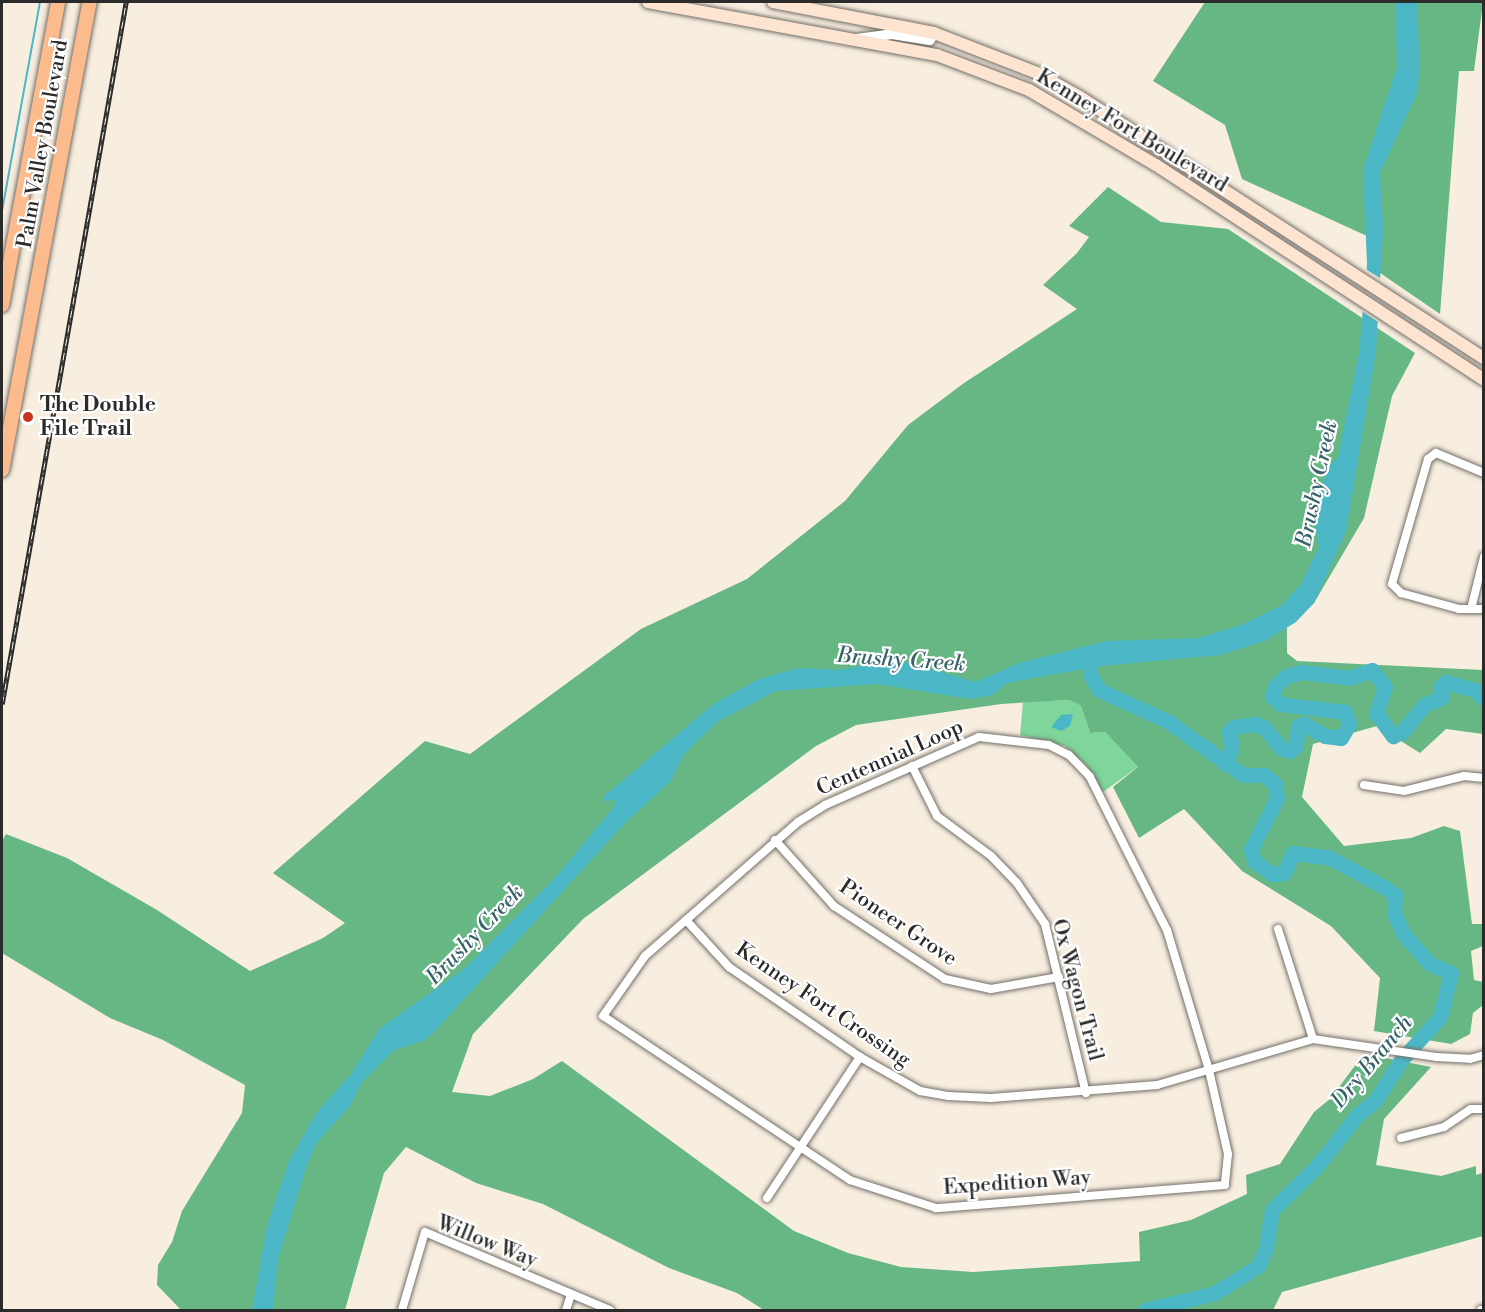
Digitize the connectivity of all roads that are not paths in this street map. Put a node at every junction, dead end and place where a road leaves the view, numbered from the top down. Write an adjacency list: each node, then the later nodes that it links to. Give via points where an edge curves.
1 (58, 2): 7 (highway, Palm Valley Boulevard)
2 (90, 2): 10 (highway, Palm Valley Boulevard)
3 (648, 2): 6 (main road, Kenney Fort Boulevard)
4 (773, 2): 5 (main road, Kenney Fort Boulevard)
5 (934, 33): 6 (street, via 933,38 925,41 892,34); 8 (main road, Kenney Fort Boulevard, via 1037,73)
6 (856, 39): 9 (main road, Kenney Fort Boulevard, via 937,55 988,72 1071,113)
7 (2, 305)
8 (1484, 358)
9 (1484, 380)
10 (2, 470)
11 (1484, 473): 13 (street, via 1436,453 1428,459 1392,584 1401,592)
12 (1484, 557): 13 (street)
13 (1470, 609): 14 (street)
14 (1484, 609)
15 (912, 766): 18 (street, Centennial Loop, via 825,805); 21 (street, Ox Wagon Trail, via 941,821 992,856 1017,883 1045,924); 26 (street, Centennial Loop, via 970,740 999,737 1048,745 1069,755 1090,777 1167,930)
16 (1484, 778): 17 (street, via 1464,776 1404,791)
17 (1364, 785)
18 (775, 840): 19 (street, Centennial Loop); 21 (street, Pioneer Grove, via 834,906 945,979 991,989)
19 (686, 920): 22 (street, Centennial Loop, via 645,956); 25 (street, Kenney Fort Crossing, via 729,967)
20 (1278, 929): 23 (street)
21 (1059, 977): 27 (street, Ox Wagon Trail)
22 (603, 1016): 30 (street, Expedition Way)
23 (1313, 1038): 24 (street, Kenney Fort Crossing, via 1436,1057 1470,1059); 26 (street, Kenney Fort Crossing)
24 (1484, 1055)
25 (860, 1057): 27 (street, Kenney Fort Crossing, via 920,1091 948,1096); 30 (street)
26 (1209, 1070): 27 (street, Kenney Fort Crossing, via 1157,1085); 30 (street, Expedition Way, via 1228,1154 1225,1185 936,1208 850,1179)
27 (1086, 1093)
28 (1484, 1109): 29 (street, via 1471,1109 1444,1127)
29 (1401, 1138)
30 (801, 1147): 31 (street)
31 (767, 1198)
32 (571, 1295): 33 (street, Willow Way, via 425,1232); 34 (street); 35 (street, Willow Way)
33 (402, 1311)
34 (566, 1311)
35 (610, 1311)

